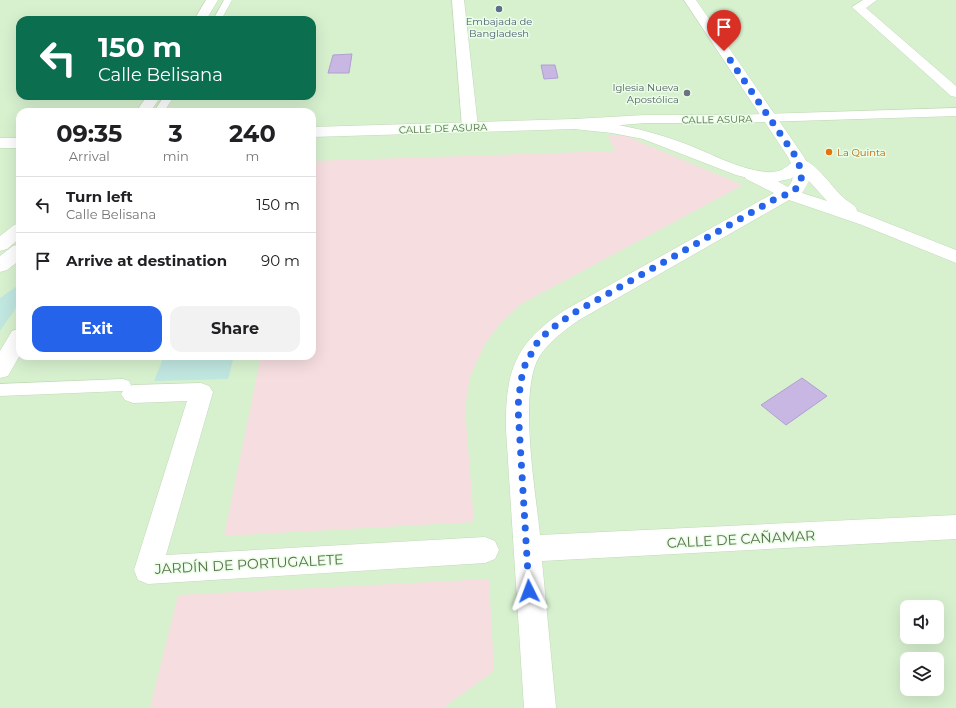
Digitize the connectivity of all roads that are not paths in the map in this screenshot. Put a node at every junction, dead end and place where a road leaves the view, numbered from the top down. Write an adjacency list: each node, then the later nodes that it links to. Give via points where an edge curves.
1 (212, 0): 6 (street)
2 (228, 0): 7 (lane)
3 (458, 0): 13 (street)
4 (690, 0): 10 (street)
5 (871, 0): 8 (street, via 858,7)
6 (202, 16)
7 (219, 16)
8 (956, 93)
9 (956, 112): 10 (street, CALLE ASURA)
10 (768, 118): 11 (street, CALLE ASURA); 18 (street)
11 (690, 120): 12 (street, CALLE ASURA, via 645,119); 17 (street, via 669,122 658,127 659,134)
12 (574, 124): 13 (street, CALLE DE ASURA); 17 (street, via 614,127)
13 (470, 127): 14 (street, CALLE DE ASURA)
14 (316, 132)
15 (0, 143): 16 (street)
16 (16, 143)
17 (672, 143): 19 (street)
18 (799, 163): 19 (street, via 791,172 779,177); 20 (street, via 800,184 797,190); 21 (street, via 838,202)
19 (752, 175): 20 (street)
20 (789, 194): 21 (street); 32 (street, via 777,198 572,314 538,341 523,369 518,408)
21 (868, 221): 25 (street)
22 (16, 232): 23 (street)
23 (0, 245)
24 (16, 253): 26 (street)
25 (956, 257)
26 (0, 266)
27 (16, 343): 28 (street)
28 (0, 370)
29 (128, 389): 30 (lane, JARDÍN DE PORTUGALETE); 33 (street, JARDÍN DE PORTUGALETE, via 201,392 148,570)
30 (0, 390)
31 (956, 527): 32 (street, CALLE DE CAÑAMAR)
32 (527, 549): 34 (street)
33 (485, 550)
34 (540, 708)

